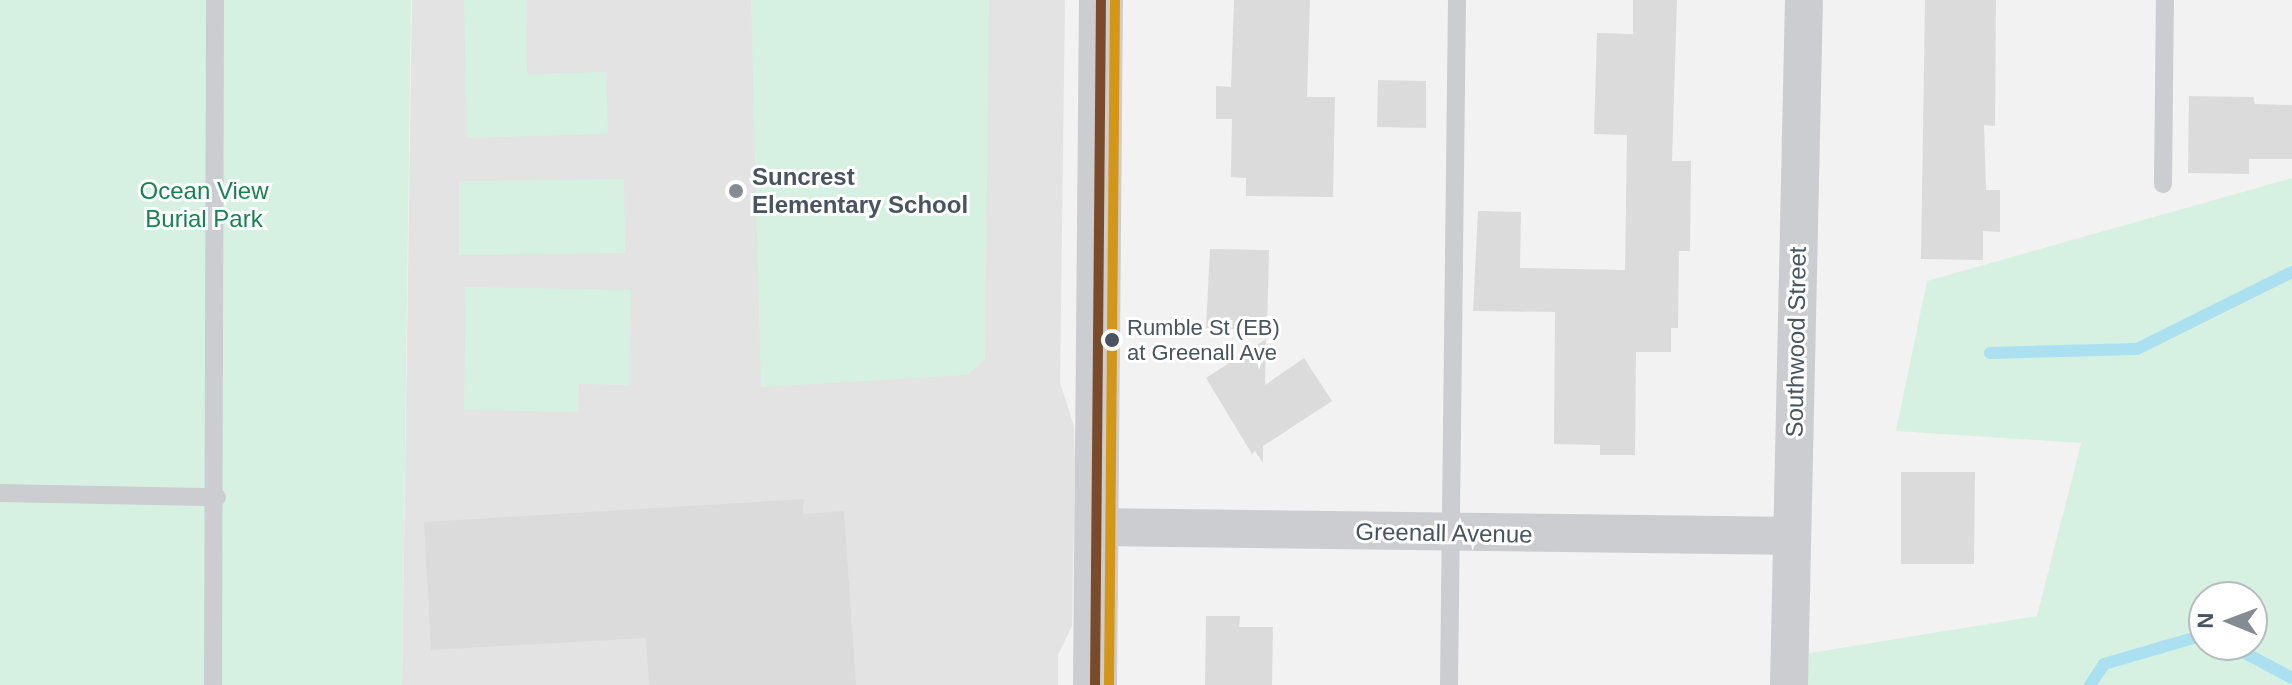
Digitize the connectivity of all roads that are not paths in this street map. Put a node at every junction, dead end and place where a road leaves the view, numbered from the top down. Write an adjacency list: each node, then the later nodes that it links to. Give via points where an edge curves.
1 (215, 0): 8 (lane)
2 (1101, 0): 9 (street)
3 (1457, 0): 10 (lane)
4 (1804, 0): 11 (street, Southwood Street)
5 (2165, 0): 6 (lane)
6 (2163, 184)
7 (0, 493): 8 (lane)
8 (217, 497): 12 (lane)
9 (1096, 527): 10 (street, Greenall Avenue); 13 (street)
10 (1451, 533): 11 (street, Greenall Avenue); 14 (lane)
11 (1792, 536): 15 (street, Southwood Street)
12 (213, 685)
13 (1095, 685)
14 (1449, 685)
15 (1789, 685)

